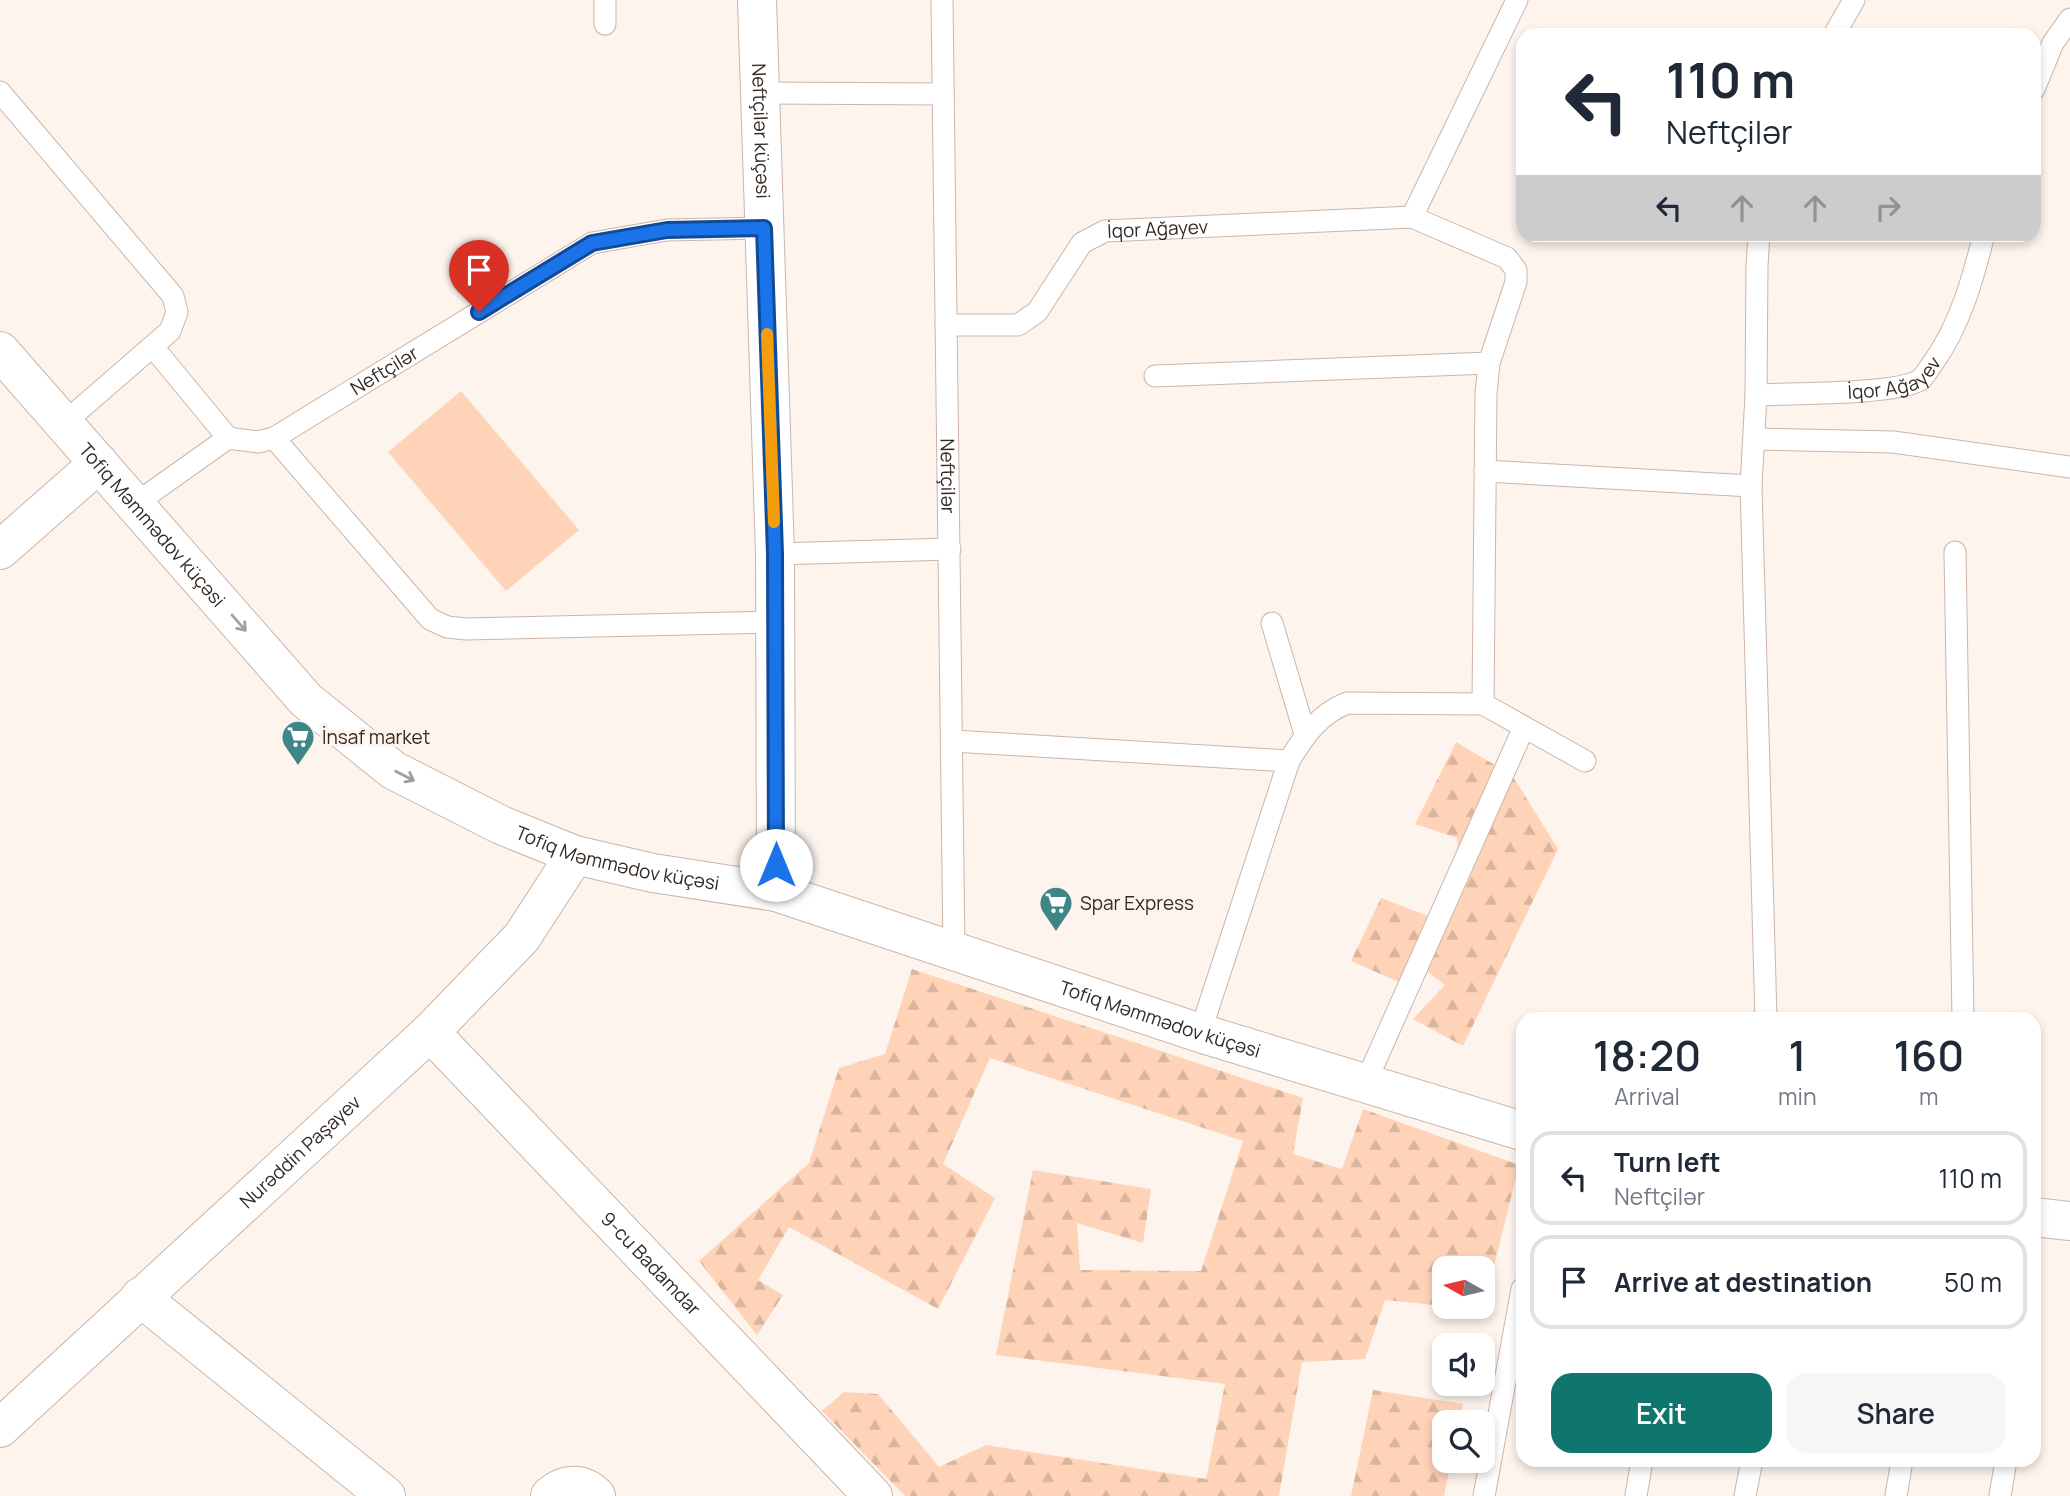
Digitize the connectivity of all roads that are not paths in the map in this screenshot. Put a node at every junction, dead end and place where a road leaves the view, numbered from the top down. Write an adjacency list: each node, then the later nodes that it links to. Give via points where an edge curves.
1 (605, 0): 7 (lane)
2 (757, 0): 11 (street, Neftçilər küçəsi)
3 (942, 0): 12 (lane, Neftçilər)
4 (1517, 0): 13 (lane)
5 (1854, 0): 8 (lane)
6 (2070, 19): 9 (lane)
7 (605, 24)
8 (1838, 28)
9 (2041, 72)
10 (0, 92): 18 (lane, via 173,296 177,312 170,331)
11 (760, 93): 12 (lane); 14 (street, Neftçilər küçəsi)
12 (943, 94): 17 (lane, Neftçilər)
13 (1412, 217): 17 (lane, İqor Ağayev, via 1105,231 1082,243 1037,312 1018,325); 20 (lane, İqor Ağayev, via 1507,258 1516,270)
14 (764, 228): 25 (lane, Neftçilər, via 667,230 592,243); 35 (street, Neftçilər küçəsi)
15 (1758, 242): 22 (lane)
16 (1982, 242): 22 (lane, İqor Ağayev, via 1962,309 1922,379 1896,388)
17 (947, 325): 32 (lane, Neftçilər)
18 (153, 347): 23 (lane); 24 (lane)
19 (0, 351): 23 (street, Tofiq Məmmədov küçəsi)
20 (1489, 363): 21 (lane); 29 (lane, İqor Ağayev)
21 (1155, 376)
22 (1756, 395): 26 (lane)
23 (64, 423): 27 (street, Tofiq Məmmədov küçəsi)
24 (228, 438): 25 (lane, Neftçilər, via 258,442); 31 (lane)
25 (274, 438): 36 (lane, via 430,619 447,627)
26 (1754, 439): 28 (lane, via 1893,442); 30 (lane)
27 (99, 463): 31 (street, Tofiq Məmmədov küçəsi); 33 (street)
28 (2070, 467)
29 (1485, 471): 30 (lane); 38 (lane, İqor Ağayev)
30 (1751, 486): 47 (lane)
31 (135, 504): 44 (street, Tofiq Məmmədov küçəsi, one-way to 44, via 306,699 393,770 500,825)
32 (950, 549): 35 (lane); 41 (lane, Neftçilər)
33 (0, 550)
34 (1955, 552): 48 (lane)
35 (775, 554): 36 (street, Neftçilər küçəsi)
36 (775, 622): 45 (street, Neftçilər küçəsi)
37 (1272, 623): 40 (lane)
38 (1483, 704): 39 (lane); 40 (lane, via 1347,703 1331,710)
39 (1524, 727): 43 (lane); 51 (lane)
40 (1305, 734): 42 (lane)
41 (953, 741): 42 (lane); 46 (lane, Neftçilər)
42 (1289, 761): 50 (lane)
43 (1585, 761)
44 (575, 855): 45 (street, Tofiq Məmmədov küçəsi, via 653,873); 49 (street, Nurəddin Paşayev, via 522,937)
45 (776, 892): 46 (street, Tofiq Məmmədov küçəsi)
46 (954, 950): 50 (street, Tofiq Məmmədov küçəsi)
47 (1766, 1012)
48 (1963, 1012)
49 (430, 1032): 55 (street, Nurəddin Paşayev); 65 (street, 9-cu Badamdar)
50 (1200, 1033): 51 (street, Tofiq Məmmədov küçəsi)
51 (1365, 1084): 52 (street, Tofiq Məmmədov küçəsi)
52 (1516, 1129)
53 (2041, 1218): 54 (street)
54 (2070, 1221)
55 (140, 1297): 57 (street, Nurəddin Paşayev); 62 (street)
56 (1516, 1322): 66 (lane)
57 (0, 1428)
58 (1641, 1467): 67 (lane)
59 (1751, 1467): 68 (lane)
60 (1901, 1467): 69 (lane)
61 (2005, 1467): 70 (lane)
62 (386, 1496)
63 (550, 1496): 64 (street, via 559,1488 575,1486)
64 (596, 1496)
65 (873, 1496)
66 (1484, 1496)
67 (1636, 1496)
68 (1745, 1496)
69 (1896, 1496)
70 (2000, 1496)

